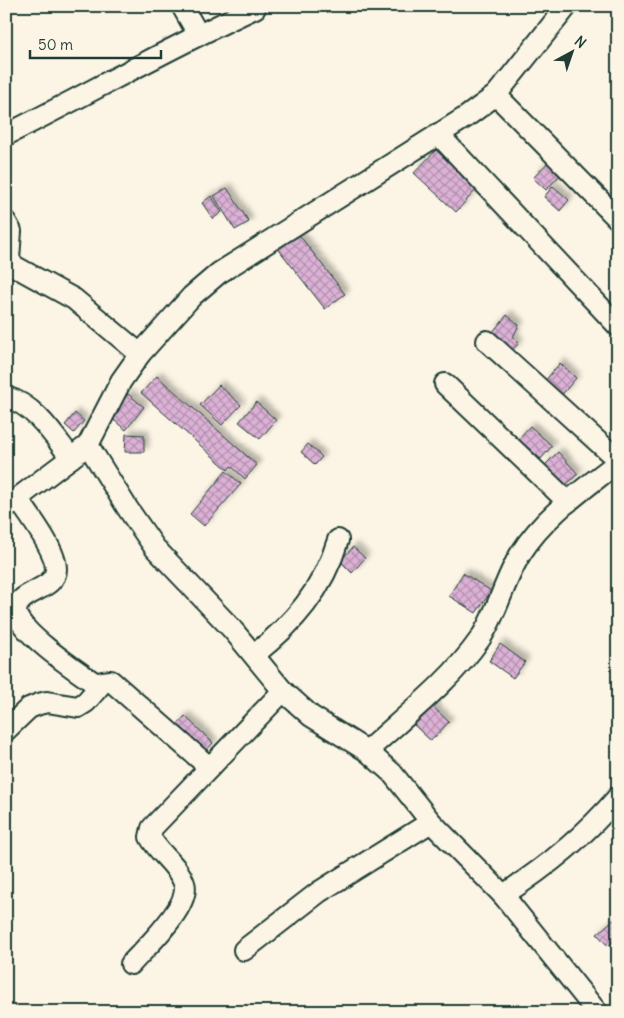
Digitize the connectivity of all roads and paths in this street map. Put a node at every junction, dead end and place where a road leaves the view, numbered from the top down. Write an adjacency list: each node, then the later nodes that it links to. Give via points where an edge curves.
1 (182, 6): 4 (street)
2 (567, 6): 5 (street)
3 (255, 8): 4 (street)
4 (198, 34): 6 (street, via 77,100)
5 (496, 95): 7 (street); 8 (street)
6 (6, 134)
7 (438, 134): 10 (street); 12 (street, via 219,273 192,296)
8 (618, 219)
9 (6, 222): 12 (street, via 11,231 9,259 14,266 74,299)
10 (618, 326)
11 (487, 341): 17 (street)
12 (140, 354): 15 (street, via 116,389)
13 (445, 384): 18 (street)
14 (6, 397): 16 (street, via 14,399 40,419)
15 (88, 445): 16 (street); 21 (street, via 156,548)
16 (71, 458): 19 (street)
17 (618, 461): 18 (street)
18 (568, 502): 25 (street, via 551,515 520,553 498,607 466,656)
19 (12, 503): 22 (street, via 42,536 56,568 50,583 19,604 17,616 38,641)
20 (338, 540): 21 (street, via 326,575 311,598 278,636)
21 (254, 655): 23 (street)
22 (99, 686): 24 (street, via 78,707 46,702 29,708); 26 (street, via 107,680 119,687)
23 (283, 691): 25 (street, via 311,716); 26 (street)
24 (6, 730)
25 (366, 752): 28 (street, via 392,773)
26 (208, 767): 31 (street, via 152,828 150,837 155,847 181,877 185,894 174,916)
27 (618, 797): 29 (street, via 573,845)
28 (431, 822): 29 (street); 30 (street, via 319,892)
29 (503, 895): 32 (street)
30 (244, 950)
31 (131, 964)
32 (592, 1010)

